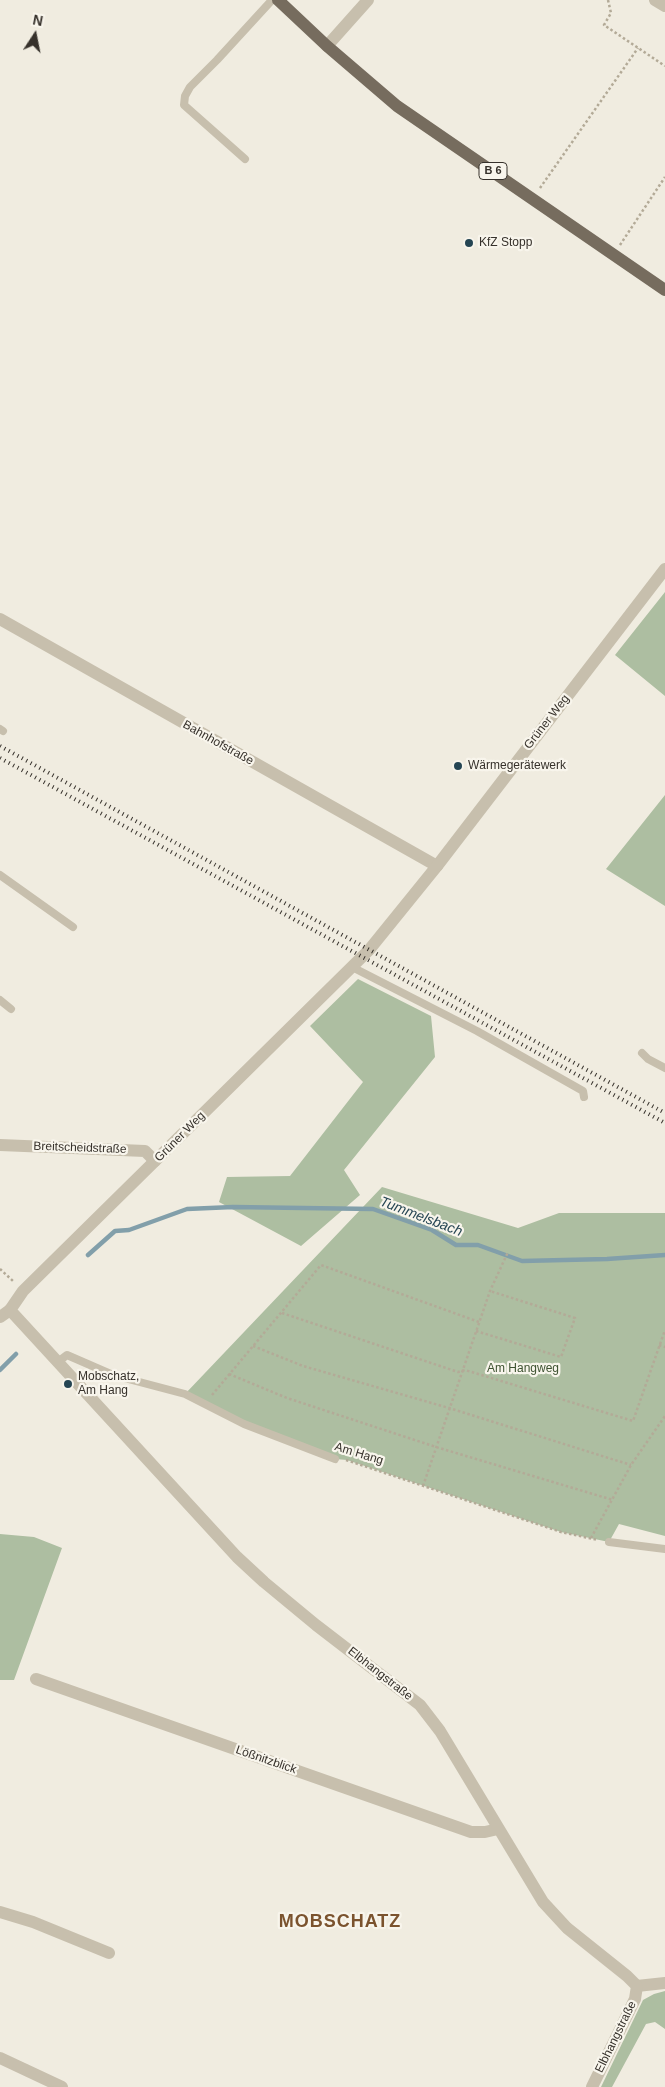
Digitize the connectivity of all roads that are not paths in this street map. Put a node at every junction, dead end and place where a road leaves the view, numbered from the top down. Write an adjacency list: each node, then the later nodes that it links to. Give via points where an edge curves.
1 (272, 0): 7 (lane, via 185,96 184,105)
2 (278, 0): 6 (main road, B 6)
3 (368, 0): 6 (street)
4 (655, 0): 5 (street)
5 (665, 6)
6 (327, 46): 8 (main road, B 6, via 397,106)
7 (245, 159)
8 (665, 290)
9 (665, 569): 11 (street, Grüner Weg)
10 (0, 619): 11 (street, Bahnhofstraße)
11 (437, 866): 14 (street, Grüner Weg, via 369,950)
12 (0, 874): 13 (lane)
13 (73, 926)
14 (352, 966): 19 (lane, via 485,1035 583,1091); 21 (street, Grüner Weg)
15 (0, 1000): 16 (lane)
16 (11, 1008)
17 (642, 1053): 18 (lane)
18 (665, 1068)
19 (584, 1097)
20 (0, 1145): 21 (street, Breitscheidstraße, via 145,1151)
21 (155, 1161): 22 (street, Grüner Weg, via 23,1290)
22 (5, 1313): 23 (street, Elbhangstraße)
23 (58, 1361): 24 (lane, Am Hang, via 67,1354 113,1375 185,1394 244,1424); 28 (street, Elbhangstraße, via 209,1527 264,1582 420,1705 440,1731)
24 (334, 1459)
25 (609, 1542): 26 (lane)
26 (665, 1548)
27 (36, 1679): 28 (street, Lößnitzblick, via 471,1832)
28 (498, 1829): 32 (street, Elbhangstraße, via 553,1915)
29 (0, 1912): 30 (street)
30 (109, 1953)
31 (665, 1983): 32 (street)
32 (637, 1986): 35 (street, Elbhangstraße, via 635,1999)
33 (0, 2058): 34 (street)
34 (62, 2087)
35 (592, 2087)

